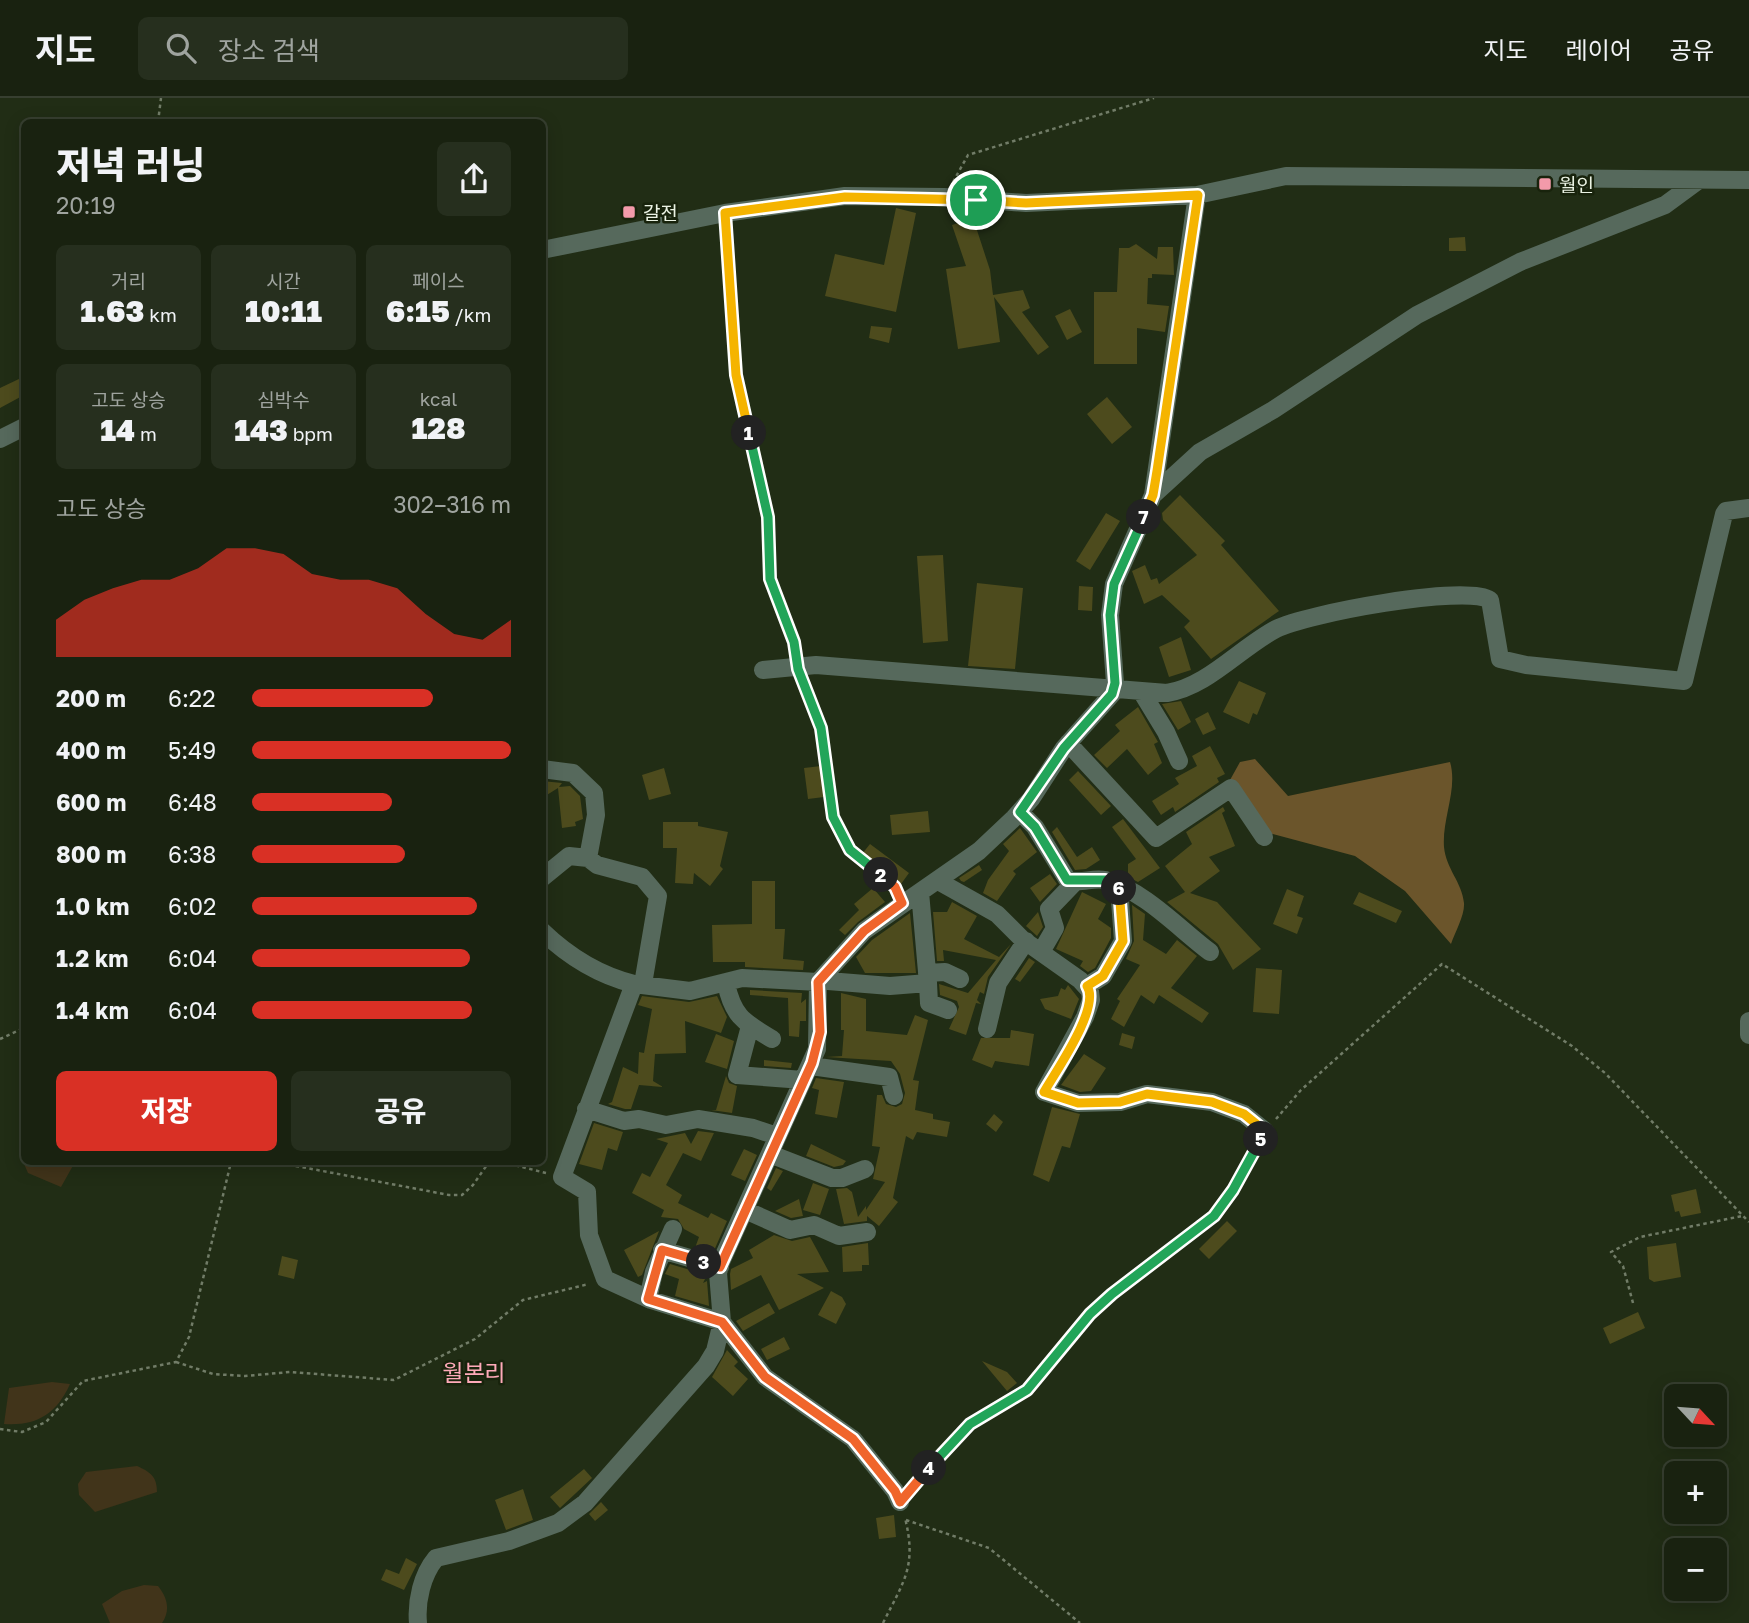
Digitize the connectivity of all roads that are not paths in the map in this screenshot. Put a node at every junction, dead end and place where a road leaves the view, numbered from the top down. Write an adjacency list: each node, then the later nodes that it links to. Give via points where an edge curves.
1 (1699, 180): 2 (street); 3 (street, via 1286,176); 7 (street, via 1665,205 1520,262 1417,315 1200,452)
2 (1749, 180)
3 (1198, 195): 4 (street, via 1026,203 845,197 725,213); 7 (street)
4 (546, 249)
5 (21, 428): 6 (street)
6 (0, 439)
7 (1153, 495): 10 (street, via 1114,584 1110,615)
8 (1749, 508): 11 (street, via 1724,514 1684,681 1500,659 1490,600 1474,596 1411,600 1302,618 1261,638 1184,689 1167,694)
9 (763, 670): 10 (street, via 816,665)
10 (1114, 687): 11 (street); 12 (street, via 1107,703)
11 (1141, 691): 13 (street)
12 (1068, 743): 15 (street); 16 (street, via 1156,838 1231,788)
13 (1179, 761)
14 (546, 770): 17 (street, via 573,773 594,793 596,815)
15 (1020, 812): 19 (street); 20 (street, via 1035,827 1067,880)
16 (1264, 837)
17 (588, 858): 18 (street, via 569,856); 30 (street, via 597,865 642,877 658,896)
18 (546, 875)
19 (938, 881): 22 (street); 24 (street, via 996,914)
20 (1075, 882): 21 (street, via 1095,879); 24 (street, via 1049,909 1055,928)
21 (1119, 887): 25 (street, via 1151,904); 31 (street, via 1123,941 1103,976)
22 (920, 892): 26 (street); 28 (street, via 864,931)
23 (546, 935): 30 (street, via 607,977)
24 (1033, 946): 31 (street); 35 (street, via 998,983)
25 (1210, 952)
26 (928, 978): 27 (street, via 945,972); 28 (street, via 890,986); 32 (street, via 929,1003)
27 (960, 979)
28 (821, 980): 29 (street, via 742,978); 38 (street, via 820,1032)
29 (726, 983): 30 (street, via 690,991); 34 (street, via 734,1009)
30 (639, 984): 40 (street)
31 (1087, 986): 41 (street, via 1091,1000 1085,1017 1044,1092 1078,1103 1120,1102 1147,1094 1212,1102 1244,1114)
32 (948, 1010)
33 (1749, 1021): 36 (street)
34 (750, 1026): 37 (street); 38 (street, via 737,1075)
35 (987, 1029)
36 (1749, 1035)
37 (772, 1039)
38 (807, 1073): 39 (street, via 889,1077); 42 (street)
39 (894, 1096)
40 (586, 1108): 42 (street, via 624,1121 666,1125 698,1119); 50 (street, via 562,1177 587,1192 589,1235 605,1279)
41 (1265, 1131)
42 (777, 1136): 43 (street)
43 (770, 1154): 44 (street, via 832,1178); 45 (street)
44 (864, 1169)
45 (745, 1209): 47 (street, via 790,1230 814,1225 839,1236); 49 (street)
46 (673, 1229): 48 (street)
47 (867, 1232)
48 (662, 1250): 49 (street); 50 (street)
49 (720, 1267): 51 (street)
50 (648, 1299): 51 (street)
51 (722, 1322): 52 (street, via 765,1377 853,1439); 53 (street, via 706,1367 584,1503 558,1523 509,1541 436,1558 421,1588)
52 (900, 1502)
53 (418, 1623)

